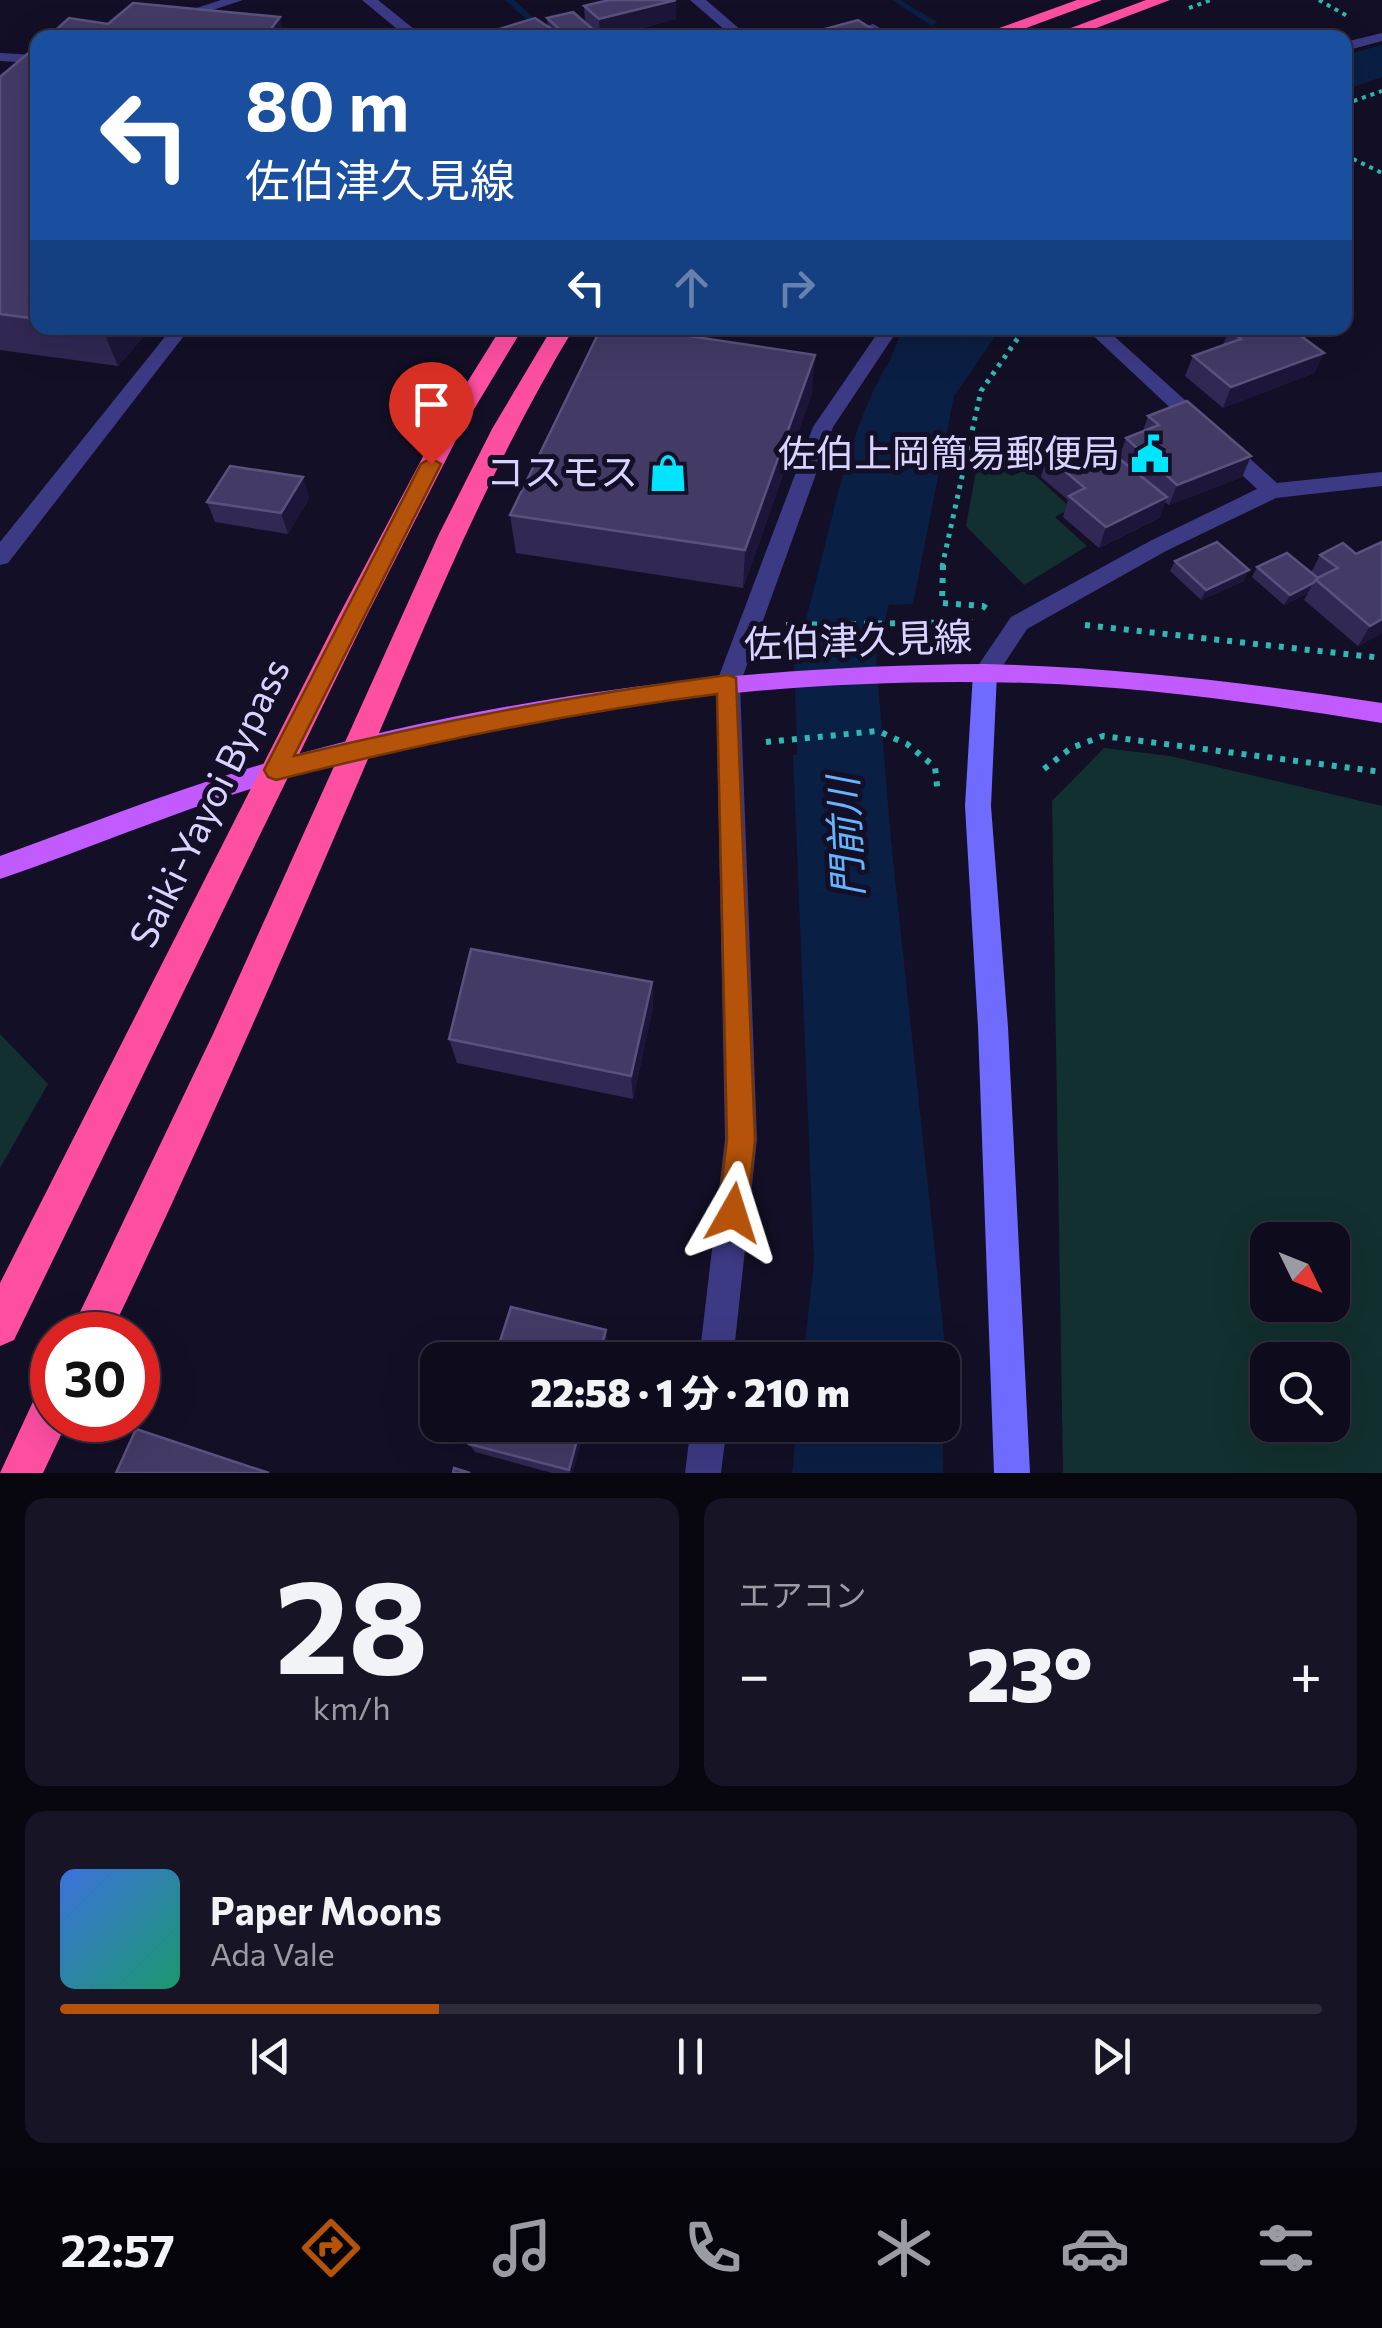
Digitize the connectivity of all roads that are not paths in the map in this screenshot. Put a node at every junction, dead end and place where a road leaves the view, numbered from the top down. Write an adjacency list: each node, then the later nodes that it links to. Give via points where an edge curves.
1 (236, 0): 7 (street)
2 (369, 0): 8 (street)
3 (698, 0): 9 (street)
4 (1094, 0): 11 (highway)
5 (1162, 0): 12 (highway)
6 (873, 28): 10 (street)
7 (137, 30)
8 (408, 30)
9 (734, 30)
10 (866, 30)
11 (1004, 30)
12 (1075, 30)
13 (1382, 37): 14 (street)
14 (1352, 45)
15 (0, 57): 16 (street)
16 (30, 60)
17 (30, 64): 18 (street)
18 (10, 80)
19 (175, 335): 26 (street)
20 (508, 335): 31 (highway, Saiki-Yayoi Bypass, via 447,434)
21 (559, 335): 30 (highway, via 514,410)
22 (885, 335): 28 (street, via 824,428)
23 (1102, 335): 25 (street)
24 (1382, 480): 25 (street)
25 (1272, 491): 27 (street, via 1006,622)
26 (0, 557)
27 (985, 673): 28 (main road, 佐伯津久見線); 29 (main road, 佐伯津久見線, via 1203,689); 40 (street, via 978,806)
28 (728, 684): 30 (main road, 佐伯津久見線, via 452,727); 35 (street, via 741,1140)
29 (1382, 713)
30 (357, 750): 31 (main road, 佐伯津久見線); 33 (highway)
31 (276, 770): 32 (main road, 佐伯津久見線); 34 (highway, Saiki-Yayoi Bypass)
32 (0, 868)
33 (99, 1312)
34 (0, 1326)
35 (718, 1342)
36 (35, 1442): 38 (highway)
37 (707, 1442): 39 (street)
38 (20, 1473)
39 (704, 1473)
40 (1012, 1473)

